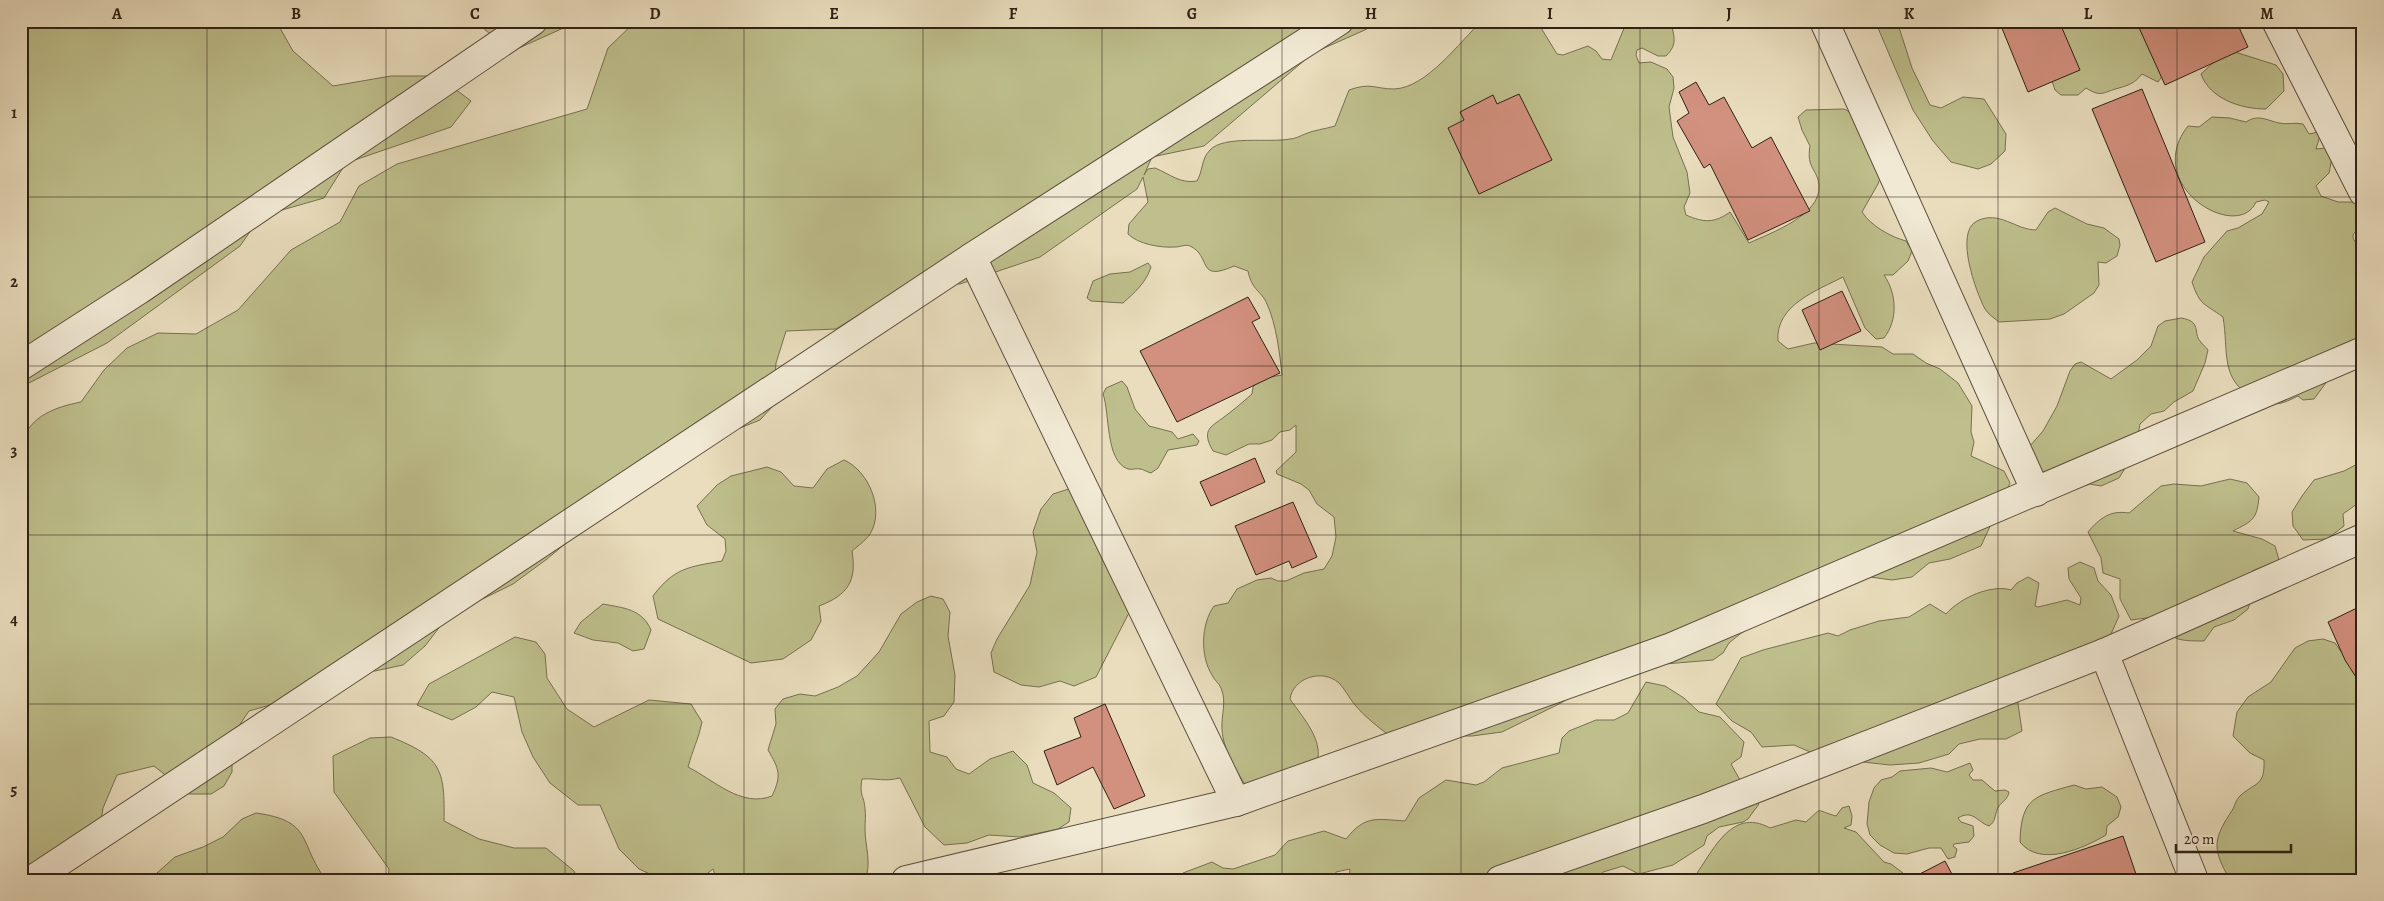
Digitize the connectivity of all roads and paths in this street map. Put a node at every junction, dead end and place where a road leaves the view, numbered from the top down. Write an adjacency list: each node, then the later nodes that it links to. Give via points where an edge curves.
1 (533, 21): 8 (street, via 139,290)
2 (1339, 21): 6 (street)
3 (1824, 21): 9 (street)
4 (2276, 21): 5 (street)
5 (2363, 192)
6 (972, 257): 12 (street); 13 (street)
7 (2363, 350): 9 (street)
8 (21, 366)
9 (2036, 492): 12 (street, via 1669,648)
10 (2363, 538): 11 (street)
11 (2104, 653): 15 (street, via 1703,809); 16 (street)
12 (1236, 802): 14 (street)
13 (32, 880)
14 (906, 880)
15 (1500, 880)
16 (2194, 880)

